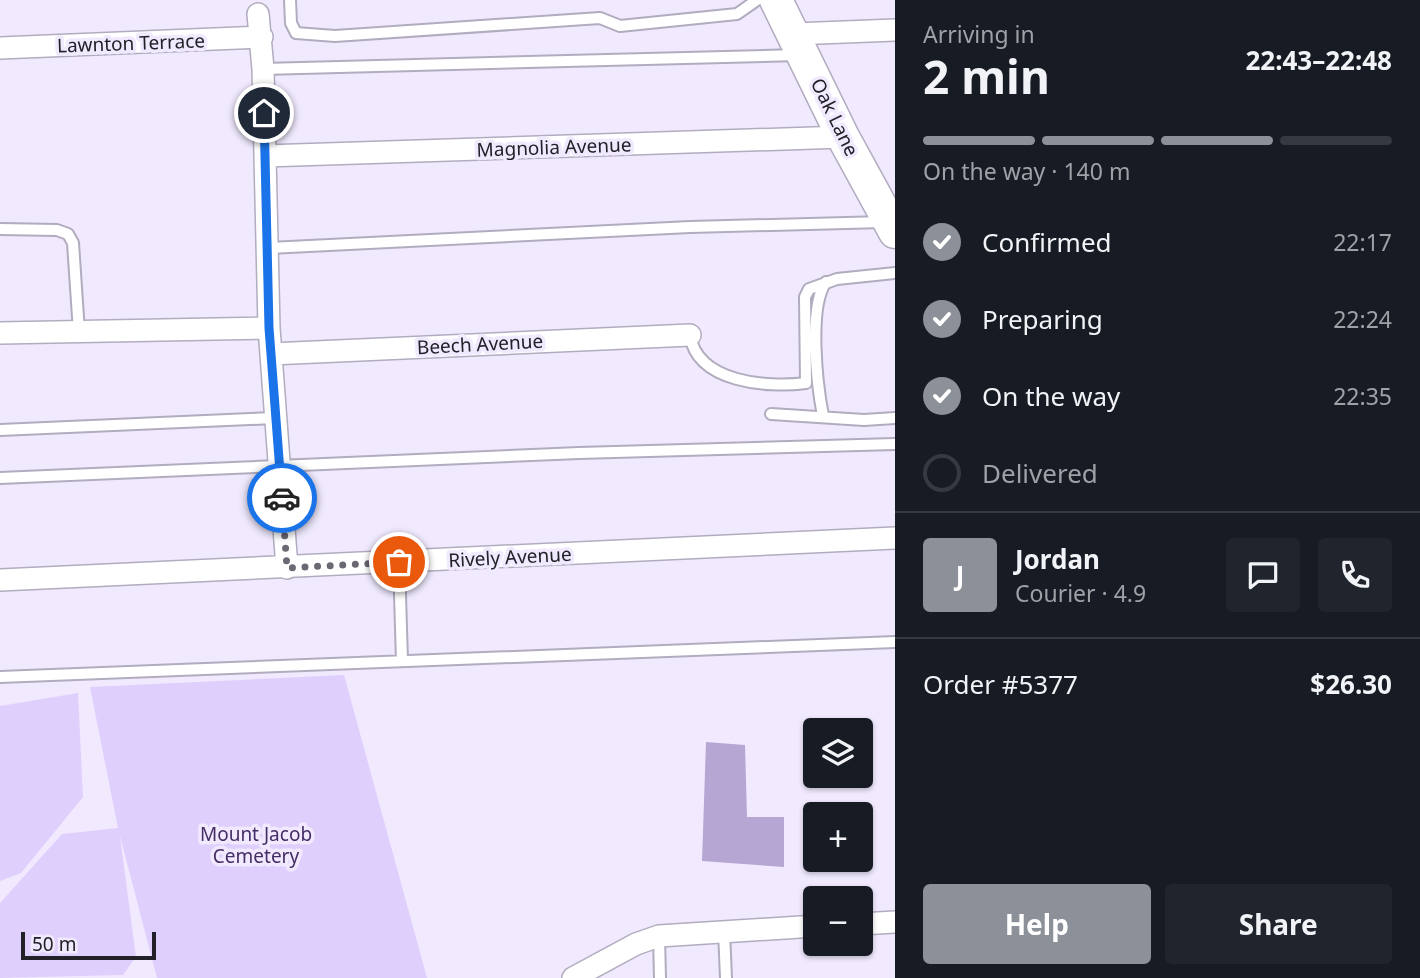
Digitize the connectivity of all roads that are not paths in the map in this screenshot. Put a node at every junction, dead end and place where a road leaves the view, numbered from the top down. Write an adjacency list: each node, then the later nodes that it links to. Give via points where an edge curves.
1 (290, 0): 2 (lane, via 296,33 335,36 600,18 620,26 737,14)
2 (757, 0)
3 (776, 0): 7 (main road, Oak Lane)
4 (258, 14): 6 (street)
5 (895, 30): 7 (street)
6 (262, 37): 8 (street, Lawnton Terrace); 9 (street)
7 (799, 44): 9 (lane); 10 (main road, Oak Lane)
8 (0, 48)
9 (263, 69): 11 (street)
10 (843, 137): 11 (street, Magnolia Avenue); 12 (main road, Oak Lane)
11 (265, 156): 14 (street)
12 (893, 227): 14 (lane, via 691,227)
13 (0, 229): 18 (lane, via 68,234 73,243)
14 (269, 248): 17 (street)
15 (895, 274): 16 (lane)
16 (826, 282): 20 (lane, via 809,289 805,297 806,383 760,384 715,370 701,359); 23 (lane, via 817,310)
17 (269, 328): 18 (street); 21 (street)
18 (79, 331): 19 (street)
19 (0, 333)
20 (690, 335): 21 (street, Beech Avenue)
21 (271, 354): 24 (street)
22 (771, 414): 23 (lane)
23 (822, 416): 25 (lane)
24 (274, 418): 26 (lane); 28 (street)
25 (895, 418)
26 (0, 430)
27 (895, 444): 28 (lane)
28 (280, 466): 29 (lane); 32 (street)
29 (0, 478)
30 (895, 538): 31 (street, Rively Avenue)
31 (399, 562): 32 (street, Rively Avenue); 35 (lane)
32 (287, 568): 33 (street, Rively Avenue)
33 (0, 580)
34 (895, 642): 35 (lane)
35 (402, 661): 36 (lane)
36 (0, 677)
37 (895, 922): 38 (street)
38 (873, 923)
39 (803, 927): 40 (street)
40 (724, 931): 41 (street); 44 (lane)
41 (659, 936): 42 (street); 43 (lane)
42 (575, 978)
43 (660, 978)
44 (726, 978)

